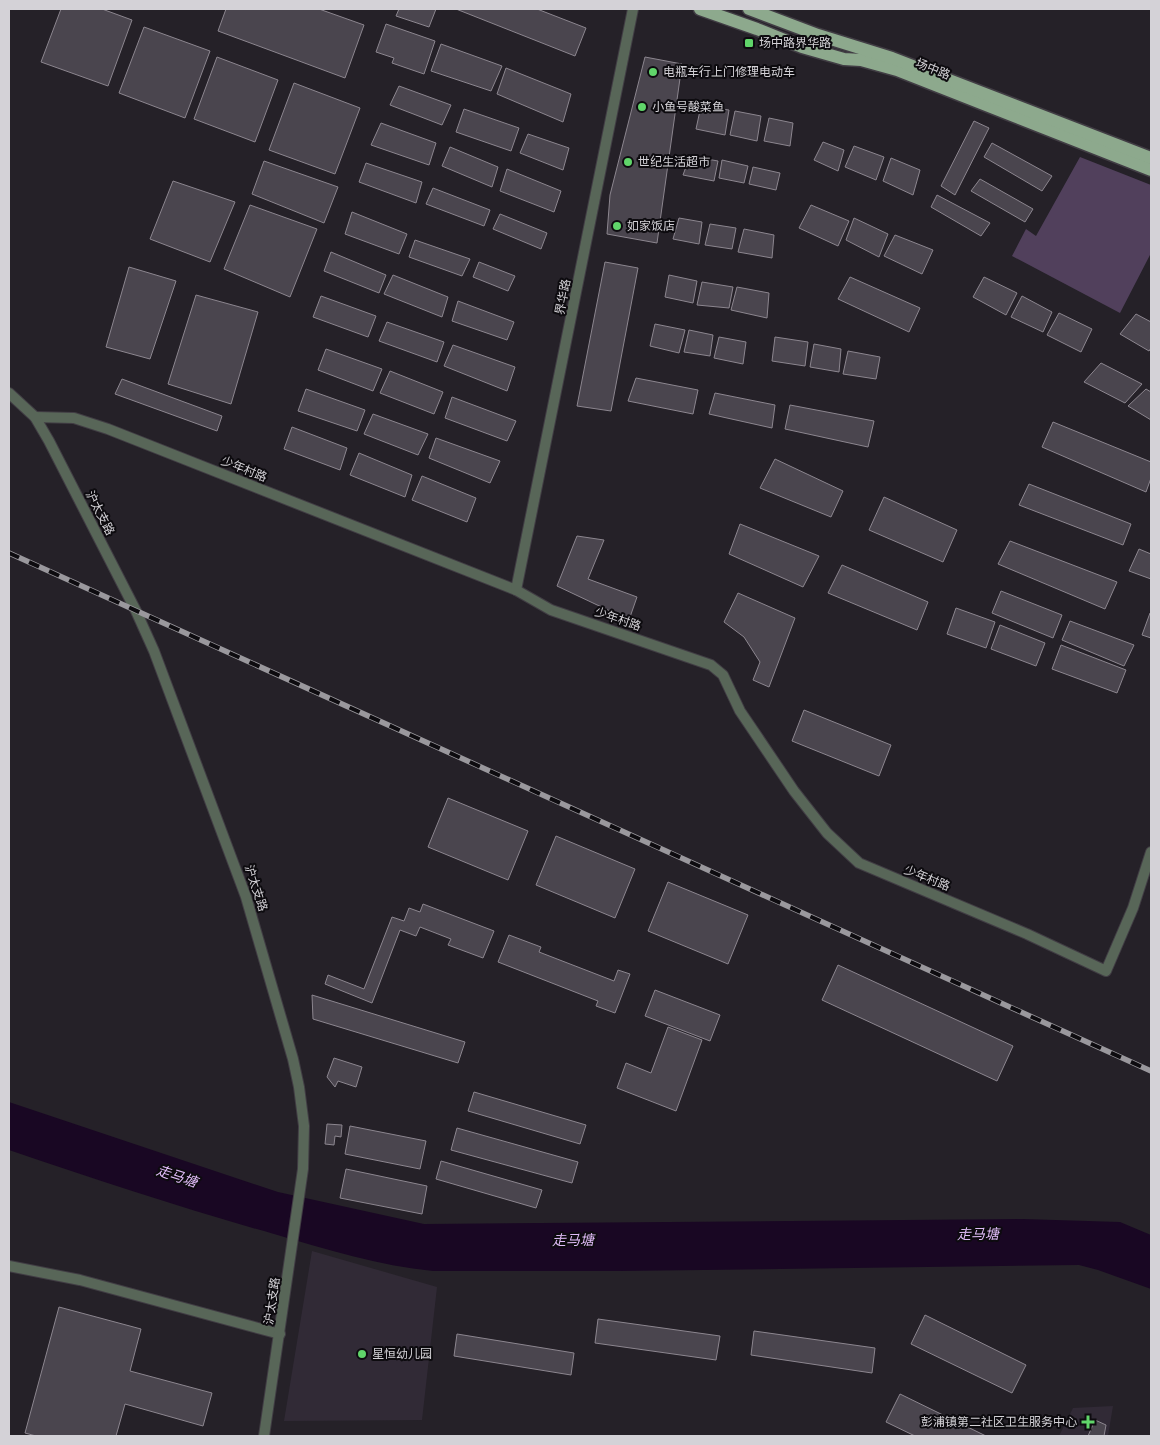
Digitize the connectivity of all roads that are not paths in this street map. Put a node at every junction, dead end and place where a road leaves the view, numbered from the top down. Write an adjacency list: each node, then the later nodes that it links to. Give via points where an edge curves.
1 (634, 9): 8 (street, 界华路)
2 (700, 9): 5 (main road, 场中路, via 802,47 897,70)
3 (749, 9): 4 (main road, 场中路, via 892,58)
4 (1151, 158)
5 (1151, 170)
6 (9, 393): 7 (street, 沪太支路)
7 (35, 417): 8 (street, 少年村路, via 74,418 108,429); 11 (street, 沪太支路, via 147,635 246,897 293,1059 304,1126 301,1191)
8 (516, 590): 9 (street, 少年村路, via 551,610 704,661 717,669 740,711 794,791 827,833 859,863 1106,971 1133,908)
9 (1151, 852)
10 (9, 1266): 11 (street, via 80,1280)
11 (280, 1334): 12 (street, 沪太支路)
12 (264, 1436)

